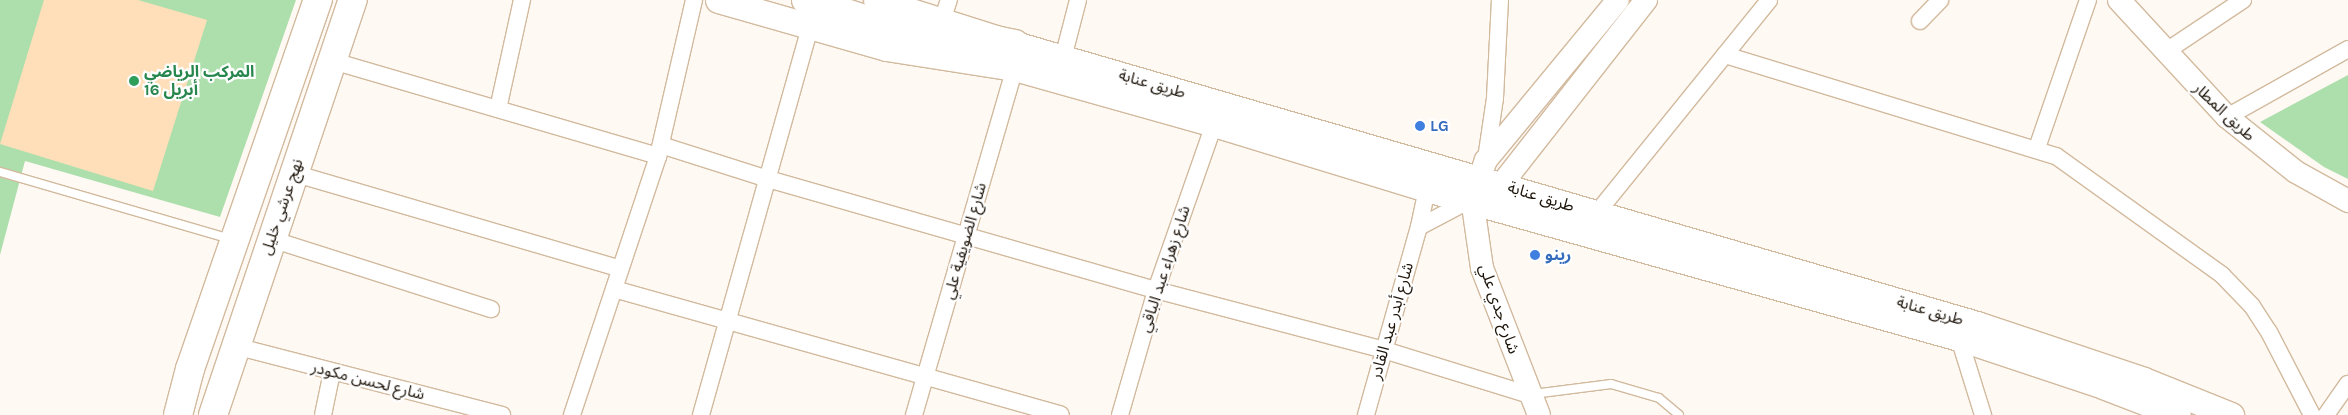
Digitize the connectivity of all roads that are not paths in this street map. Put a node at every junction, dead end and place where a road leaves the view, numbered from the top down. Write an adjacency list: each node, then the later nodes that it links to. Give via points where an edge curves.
1 (318, 0): 42 (highway)
2 (353, 0): 26 (highway, نهج عرشي خليل)
3 (522, 0): 27 (street)
4 (694, 0): 31 (street)
5 (718, 0): 20 (main road)
6 (806, 0): 24 (highway, طريق عنابة)
7 (846, 0): 24 (highway, طريق عنابة, via 958,32)
8 (876, 0): 18 (main road)
9 (1078, 0): 25 (street)
10 (1500, 0): 35 (street, via 1495,98)
11 (1618, 0): 35 (street)
12 (1646, 0): 35 (street)
13 (1769, 0): 23 (street)
14 (1940, 0): 19 (street)
15 (2088, 0): 30 (street)
16 (2119, 0): 22 (street, طريق المطار)
17 (2243, 0): 22 (street)
18 (946, 11): 24 (main road)
19 (1920, 21)
20 (810, 27): 24 (main road, via 886,48); 34 (street)
21 (2348, 49): 28 (street)
22 (2165, 52): 28 (street, طريق المطار)
23 (1725, 55): 30 (street); 38 (street)
24 (1015, 56): 25 (main road, طريق عنابة); 29 (main road, طريق عنابة); 40 (street, شارع الضويفية علي)
25 (1063, 58): 35 (main road, طريق عنابة)
26 (333, 61): 27 (street); 33 (highway, نهج عرشي خليل)
27 (498, 109): 31 (street)
28 (2227, 117): 37 (street, طريق المطار, via 2296,172)
29 (1214, 124): 36 (main road, طريق عنابة); 45 (street, شارع زهراء عبد الباقي)
30 (2037, 148): 70 (street, via 2056,156 2222,275 2252,306 2269,332)
31 (659, 150): 34 (street); 43 (street)
32 (0, 172): 42 (lane)
33 (293, 172): 41 (highway, نهج عرشي خليل); 43 (street)
34 (768, 179): 40 (street); 47 (street)
35 (1485, 181): 36 (main road, طريق عنابة); 38 (main road, طريق عنابة); 39 (street); 48 (main road, طريق عنابة); 54 (street, شارع جدي علي, via 1482,268)
36 (1427, 189): 39 (street, شارع أبدر عبد القادر)
37 (2348, 201)
38 (1596, 214): 69 (main road, طريق عنابة, via 1977,324 2144,380)
39 (1419, 227): 50 (street, شارع أبدر عبد القادر)
40 (966, 236): 45 (street); 52 (street, شارع الضويفية علي)
41 (271, 239): 46 (street); 49 (highway, نهج عرشي خليل)
42 (234, 241): 56 (highway)
43 (618, 268): 44 (street)
44 (614, 289): 47 (street); 60 (street)
45 (1156, 290): 50 (street); 64 (street, شارع زهراء عبد الباقي)
46 (491, 309)
47 (729, 322): 52 (street); 61 (street)
48 (1959, 338): 55 (main road, طريق عنابة); 68 (street)
49 (235, 346): 51 (street, شارع لحسن مكودر); 57 (highway, نهج عرشي خليل)
50 (1384, 350): 54 (street); 65 (street, شارع أبدر عبد القادر)
51 (332, 372): 58 (street); 59 (street, شارع لحسن مكودر)
52 (926, 375): 62 (street, شارع الضويفية علي); 63 (street)
53 (2348, 384): 71 (street)
54 (1529, 395): 66 (street, شارع جدي علي); 67 (lane, via 1611,384 1659,398)
55 (2166, 413)
56 (178, 415)
57 (212, 415)
58 (322, 415)
59 (502, 415)
60 (572, 415)
61 (701, 415)
62 (914, 415)
63 (1061, 415)
64 (1120, 415)
65 (1366, 415)
66 (1539, 415)
67 (1679, 415)
68 (1983, 415)
69 (2231, 415)
70 (2312, 415)
71 (2326, 415)

